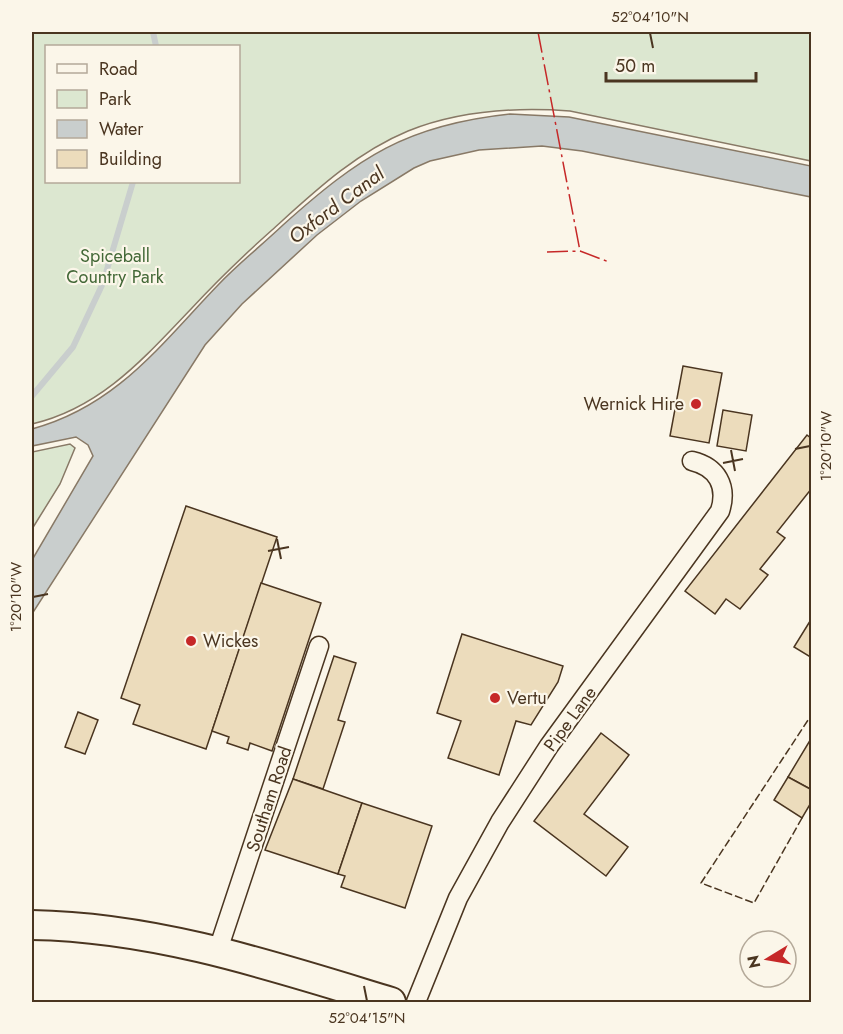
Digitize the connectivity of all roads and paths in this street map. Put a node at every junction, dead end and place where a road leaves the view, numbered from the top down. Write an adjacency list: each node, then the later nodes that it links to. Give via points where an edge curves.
1 (692, 461): 6 (street, Pipe Lane, via 704,464 718,477 723,495 720,511 549,746 500,822 458,898)
2 (318, 646): 4 (street, Southam Road)
3 (32, 925): 4 (main road, via 126,933)
4 (218, 951): 5 (main road)
5 (391, 1002)
6 (416, 1002)

